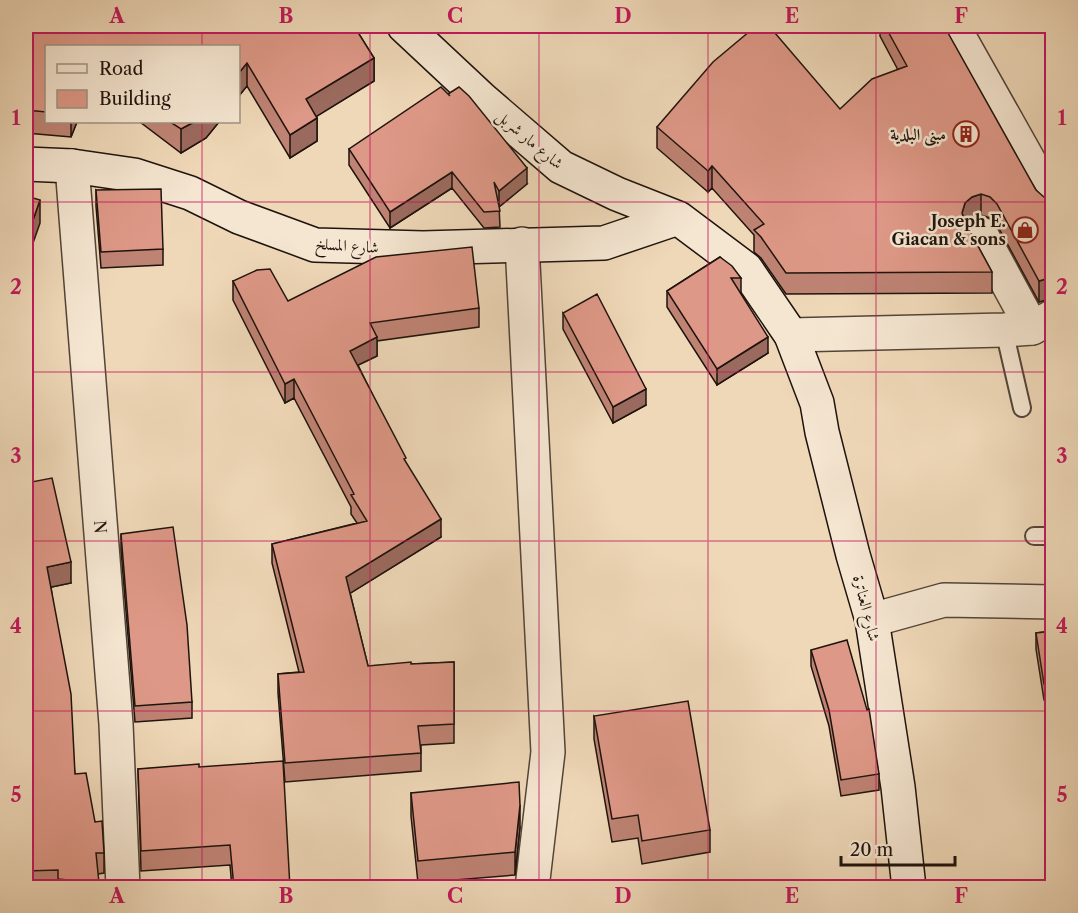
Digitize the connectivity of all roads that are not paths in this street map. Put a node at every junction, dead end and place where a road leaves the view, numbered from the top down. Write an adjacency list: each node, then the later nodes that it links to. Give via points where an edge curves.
1 (404, 26): 6 (street, شارع مار شربل, via 561,167)
2 (953, 26): 5 (street)
3 (26, 164): 4 (street, شارع المسلخ)
4 (72, 166): 8 (street, شارع المسلخ, via 146,178 315,245 423,248); 16 (street, N, via 116,724)
5 (1053, 202)
6 (678, 218): 8 (street, شارع المسلخ, via 604,243); 10 (street, شارع مار شربل, via 746,269)
7 (981, 234): 9 (street)
8 (522, 244): 17 (street, via 548,752)
9 (1030, 325): 10 (street); 11 (lane)
10 (790, 335): 15 (street, شارع العناترة, via 817,403)
11 (1022, 408)
12 (1034, 536): 13 (lane)
13 (1053, 536)
14 (1053, 602): 15 (street, via 945,600)
15 (872, 620): 18 (street, شارع العناترة)
16 (123, 888)
17 (532, 888)
18 (909, 888)

